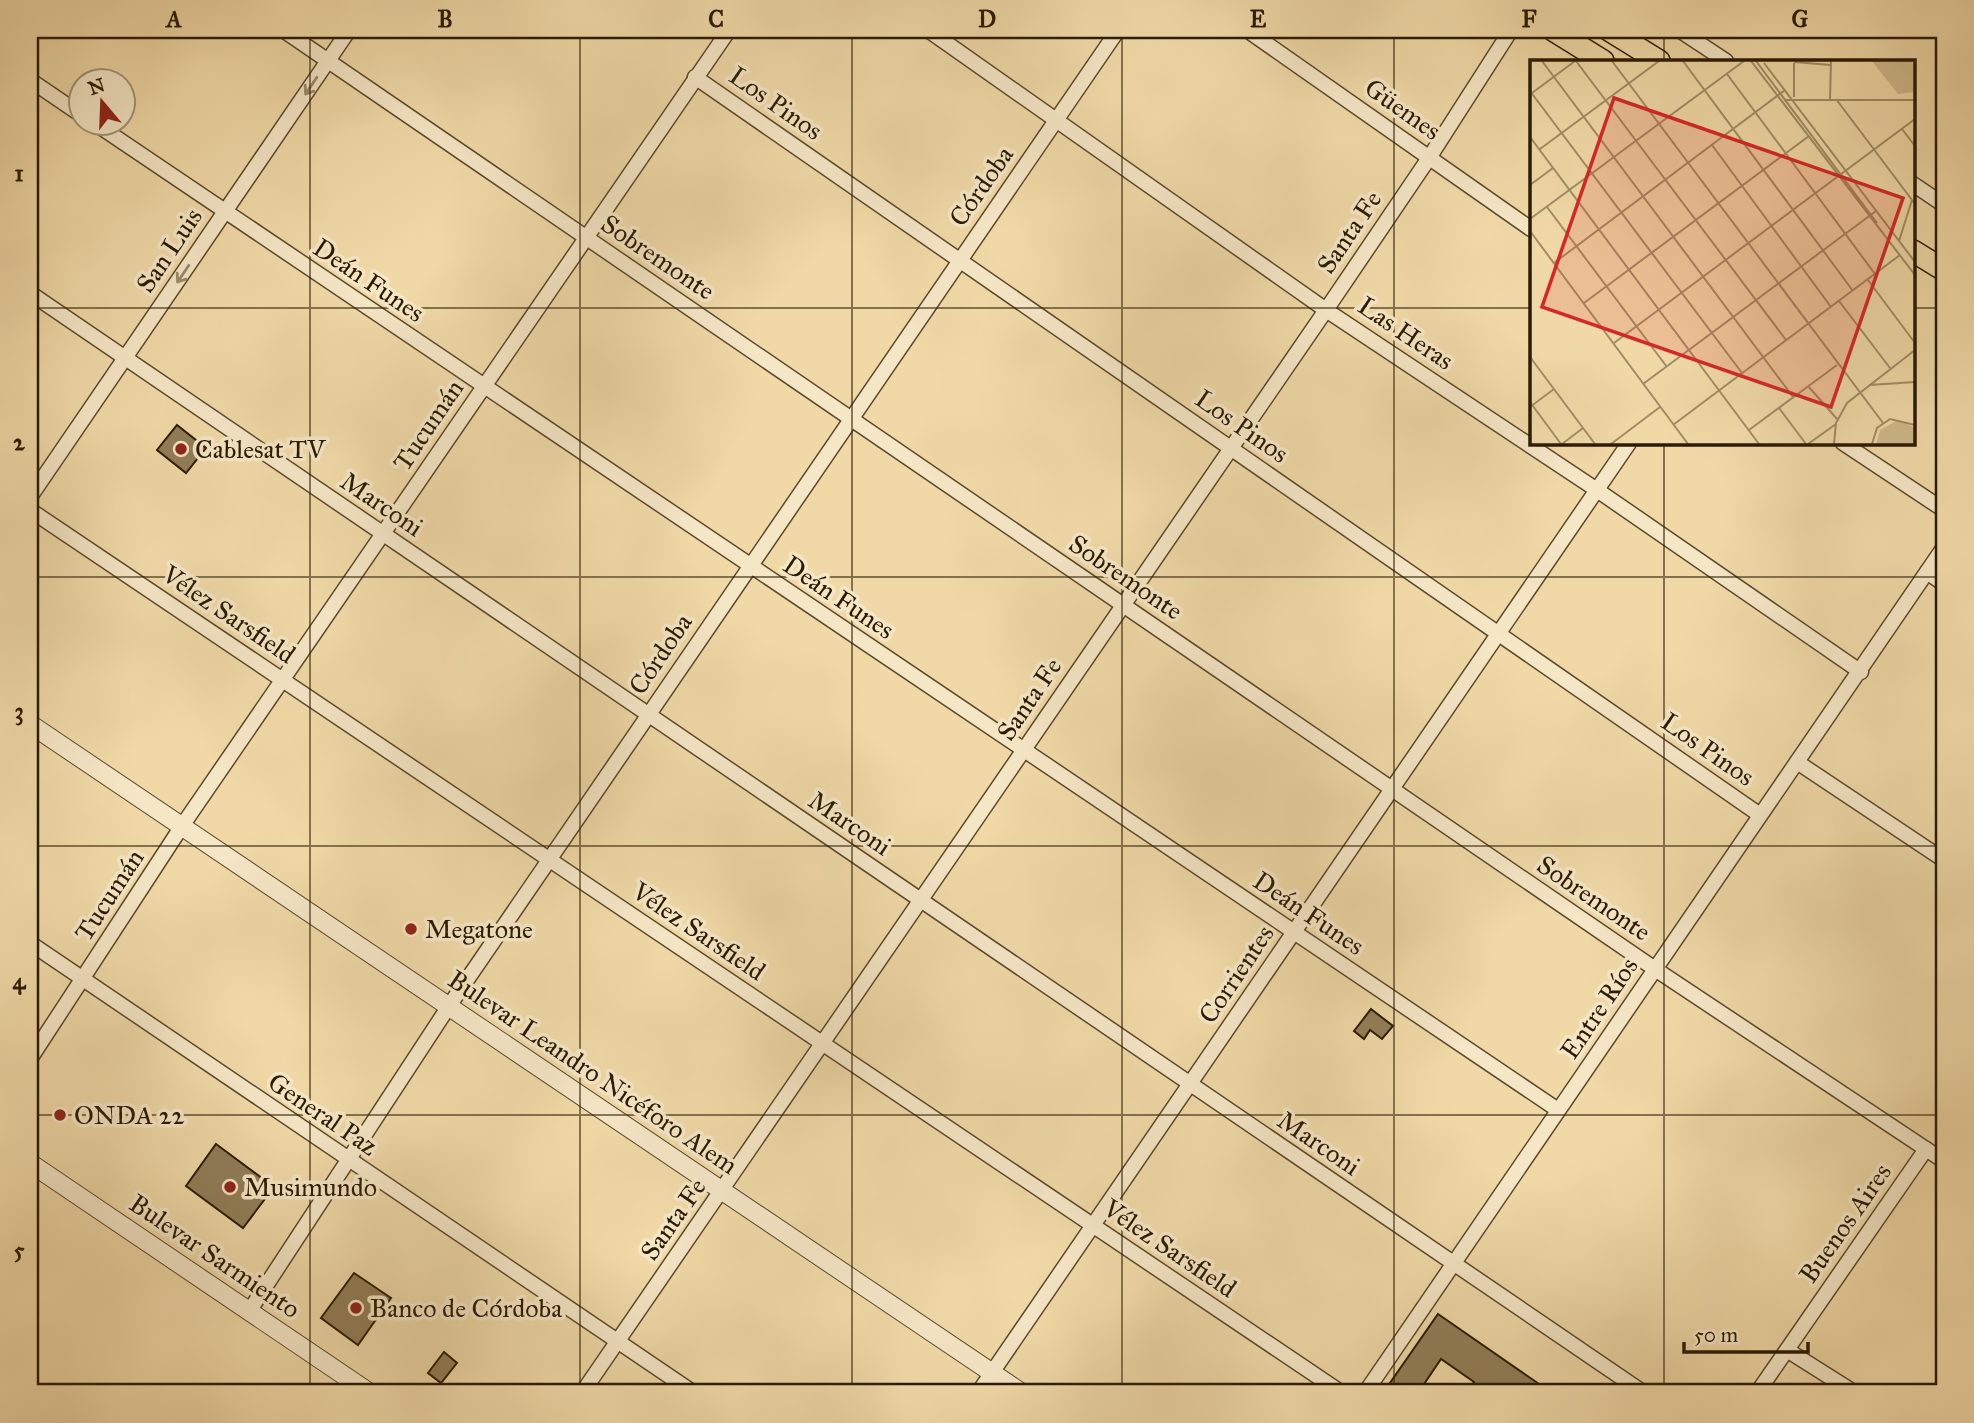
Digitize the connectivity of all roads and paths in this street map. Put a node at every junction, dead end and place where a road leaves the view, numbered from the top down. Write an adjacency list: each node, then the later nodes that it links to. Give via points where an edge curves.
1 (284, 30): 14 (street, Sobremonte)
2 (349, 30): 14 (street, San Luis)
3 (729, 30): 15 (street, Tucumán)
4 (928, 30): 18 (street, Las Heras)
5 (1118, 30): 18 (street, Córdoba)
6 (1247, 30): 20 (street, Güemes)
7 (1511, 30): 20 (street, Santa Fe)
8 (1553, 30): 11 (main road)
9 (1609, 30): 12 (main road)
10 (1679, 30): 13 (street)
11 (1601, 60)
12 (1656, 60)
13 (1724, 60)
14 (328, 61): 23 (street, San Luis, one-way to 23); 25 (street, Sobremonte)
15 (695, 77): 25 (street, Tucumán); 28 (street, Los Pinos)
16 (30, 80): 17 (street)
17 (66, 104)
18 (1058, 120): 28 (street, Córdoba); 31 (street, Las Heras)
19 (114, 136): 23 (street, Deán Funes)
20 (1429, 158): 24 (street, Güemes); 31 (street, Santa Fe)
21 (1914, 185): 22 (street)
22 (1944, 205)
23 (225, 212): 32 (street, San Luis, one-way to 32); 33 (street, Deán Funes)
24 (1530, 228)
25 (586, 237): 33 (street, Tucumán); 34 (street, Sobremonte)
26 (1914, 246): 29 (main road)
27 (1914, 252): 29 (main road)
28 (959, 260): 34 (street, Córdoba); 37 (street, Los Pinos)
29 (1939, 267)
30 (30, 293): 32 (street, Marconi)
31 (1326, 310): 37 (street, Santa Fe); 38 (street, Las Heras)
32 (125, 358): 39 (street, San Luis); 42 (street, Marconi)
33 (483, 386): 42 (street, Tucumán); 44 (street, Deán Funes)
34 (851, 418): 44 (street, Córdoba); 47 (street, Sobremonte)
35 (1628, 444): 38 (street, Corrientes)
36 (1845, 444): 41 (street)
37 (1230, 448): 47 (street, Santa Fe); 48 (street, Los Pinos)
38 (1597, 490): 48 (street, Corrientes); 49 (street, Las Heras)
39 (30, 497)
40 (30, 510): 50 (street, Vélez Sarsfield)
41 (1944, 510)
42 (383, 534): 50 (street, Tucumán); 51 (street, Marconi)
43 (1944, 547): 45 (street, Entre Ríos)
44 (750, 566): 51 (street, Córdoba); 53 (street, Deán Funes)
45 (1927, 572): 46 (street); 49 (street, Entre Ríos)
46 (1944, 584)
47 (1123, 605): 53 (street, Santa Fe); 55 (street, Sobremonte)
48 (1498, 634): 55 (street, Corrientes); 56 (street, Los Pinos)
49 (1861, 672): 54 (street, Entre Ríos)
50 (282, 680): 57 (street, Tucumán); 58 (street, Vélez Sarsfield)
51 (648, 715): 58 (street, Córdoba); 60 (street, Marconi)
52 (30, 724): 57 (street, Bulevar Leandro Nicéforo Alem)
53 (1024, 750): 60 (street, Santa Fe); 61 (street, Deán Funes)
54 (1797, 762): 56 (street, Entre Ríos); 59 (street)
55 (1392, 789): 61 (street, Corrientes); 63 (street, Sobremonte)
56 (1760, 815): 63 (street, Entre Ríos)
57 (182, 826): 64 (street, Tucumán); 65 (street, Bulevar Leandro Nicéforo Alem)
58 (549, 859): 65 (street, Córdoba); 66 (street, Vélez Sarsfield)
59 (1944, 860)
60 (921, 901): 66 (street, Santa Fe); 68 (street, Marconi)
61 (1294, 932): 68 (street, Corrientes); 69 (street, Deán Funes)
62 (30, 943): 64 (street, General Paz)
63 (1655, 969): 69 (street, Entre Ríos); 70 (street, Sobremonte)
64 (84, 979): 67 (street, Tucumán); 71 (street, General Paz)
65 (449, 1006): 71 (street, Córdoba); 74 (street, Bulevar Leandro Nicéforo Alem)
66 (823, 1044): 74 (street, Santa Fe); 75 (street, Vélez Sarsfield)
67 (30, 1059)
68 (1190, 1084): 75 (street, Corrientes); 76 (street, Marconi)
69 (1558, 1110): 76 (street, Entre Ríos)
70 (1926, 1149): 72 (street, Sobremonte); 79 (street, Buenos Aires)
71 (347, 1160): 77 (street, Córdoba); 78 (street, General Paz)
72 (1944, 1161)
73 (30, 1163): 77 (street, Bulevar Sarmiento)
74 (722, 1190): 78 (street, Santa Fe); 80 (street, Bulevar Leandro Nicéforo Alem)
75 (1093, 1226): 80 (street, Corrientes); 86 (street, Vélez Sarsfield)
76 (1454, 1264): 87 (street, Entre Ríos); 88 (street, Marconi)
77 (250, 1310): 81 (street, Bulevar Sarmiento)
78 (618, 1342): 82 (street, Santa Fe); 83 (street, General Paz)
79 (1787, 1350): 89 (street, Buenos Aires); 90 (street)
80 (992, 1372): 84 (street, Corrientes); 85 (street, Bulevar Leandro Nicéforo Alem)
81 (370, 1393)
82 (582, 1393)
83 (694, 1393)
84 (978, 1393)
85 (1023, 1393)
86 (1342, 1393)
87 (1365, 1393)
88 (1644, 1393)
89 (1757, 1393)
90 (1855, 1393)

